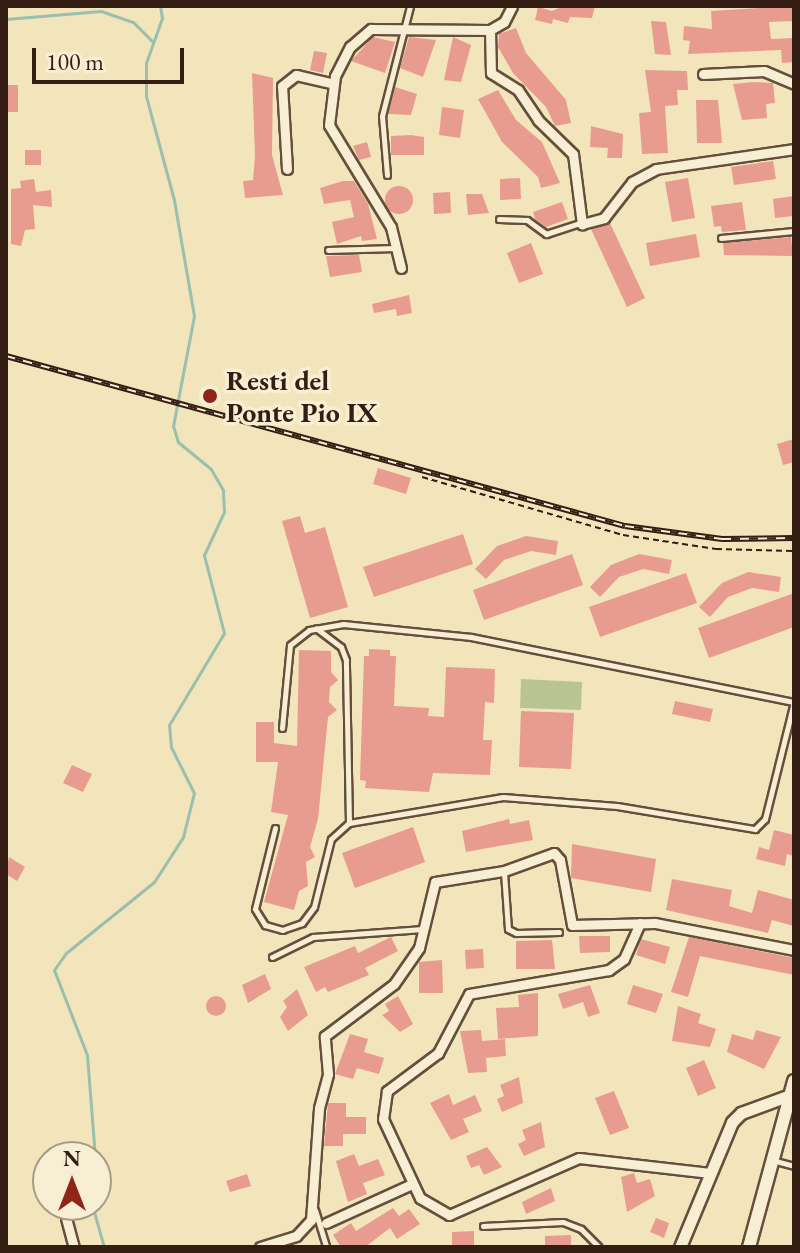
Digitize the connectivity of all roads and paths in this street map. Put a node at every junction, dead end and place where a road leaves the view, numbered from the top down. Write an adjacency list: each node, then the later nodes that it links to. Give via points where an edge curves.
1 (410, 6): 3 (lane)
2 (512, 6): 4 (street, via 504,22)
3 (405, 26): 4 (street); 6 (street, via 381,26 364,33 347,51); 10 (lane, via 382,116)
4 (490, 30): 12 (street, via 491,73 521,92 538,120 573,154)
5 (703, 74): 7 (street, via 766,72)
6 (332, 83): 9 (street, via 296,75 282,86); 15 (street, via 330,128 390,224)
7 (794, 84)
8 (794, 149): 12 (street, via 656,169 630,184 604,218)
9 (287, 169)
10 (387, 175)
11 (499, 219): 12 (lane, via 527,220 546,234)
12 (580, 223)
13 (794, 231): 14 (lane)
14 (721, 238)
15 (397, 247): 16 (lane); 17 (street)
16 (328, 250)
17 (401, 268)
18 (422, 477): 19 (path, via 623,535 716,549)
19 (794, 551)
20 (316, 628): 21 (lane, via 360,624 441,632); 22 (lane, via 298,636 287,651); 23 (lane, via 341,647 346,660)
21 (794, 702): 23 (lane, via 766,815 755,829 617,806 503,797)
22 (282, 728)
23 (349, 823): 24 (lane, via 331,839 311,913 282,930 265,925 255,909)
24 (275, 828)
25 (504, 871): 26 (street, via 554,853 562,867 570,923); 27 (street, via 435,882); 28 (lane, via 508,929 519,934)
26 (640, 923): 29 (street); 36 (street, via 624,959 609,970 475,991 463,999 438,1053 395,1081 383,1100 385,1125)
27 (424, 929): 30 (lane, via 313,937); 37 (street, via 418,951 390,989 325,1036 327,1078 319,1112)
28 (559, 932)
29 (794, 950)
30 (272, 957)
31 (794, 1081): 32 (main road)
32 (790, 1095): 33 (main road); 35 (street, via 736,1117)
33 (771, 1160): 34 (lane); 46 (main road)
34 (794, 1166)
35 (710, 1173): 36 (street, via 583,1157 449,1215 426,1205); 45 (street)
36 (412, 1184): 39 (street)
37 (315, 1209): 42 (street, via 301,1233); 43 (lane)
38 (67, 1221): 41 (street)
39 (326, 1223)
40 (483, 1226): 44 (lane, via 563,1222 581,1229)
41 (74, 1247)
42 (260, 1247)
43 (326, 1247)
44 (599, 1247)
45 (680, 1247)
46 (749, 1247)

